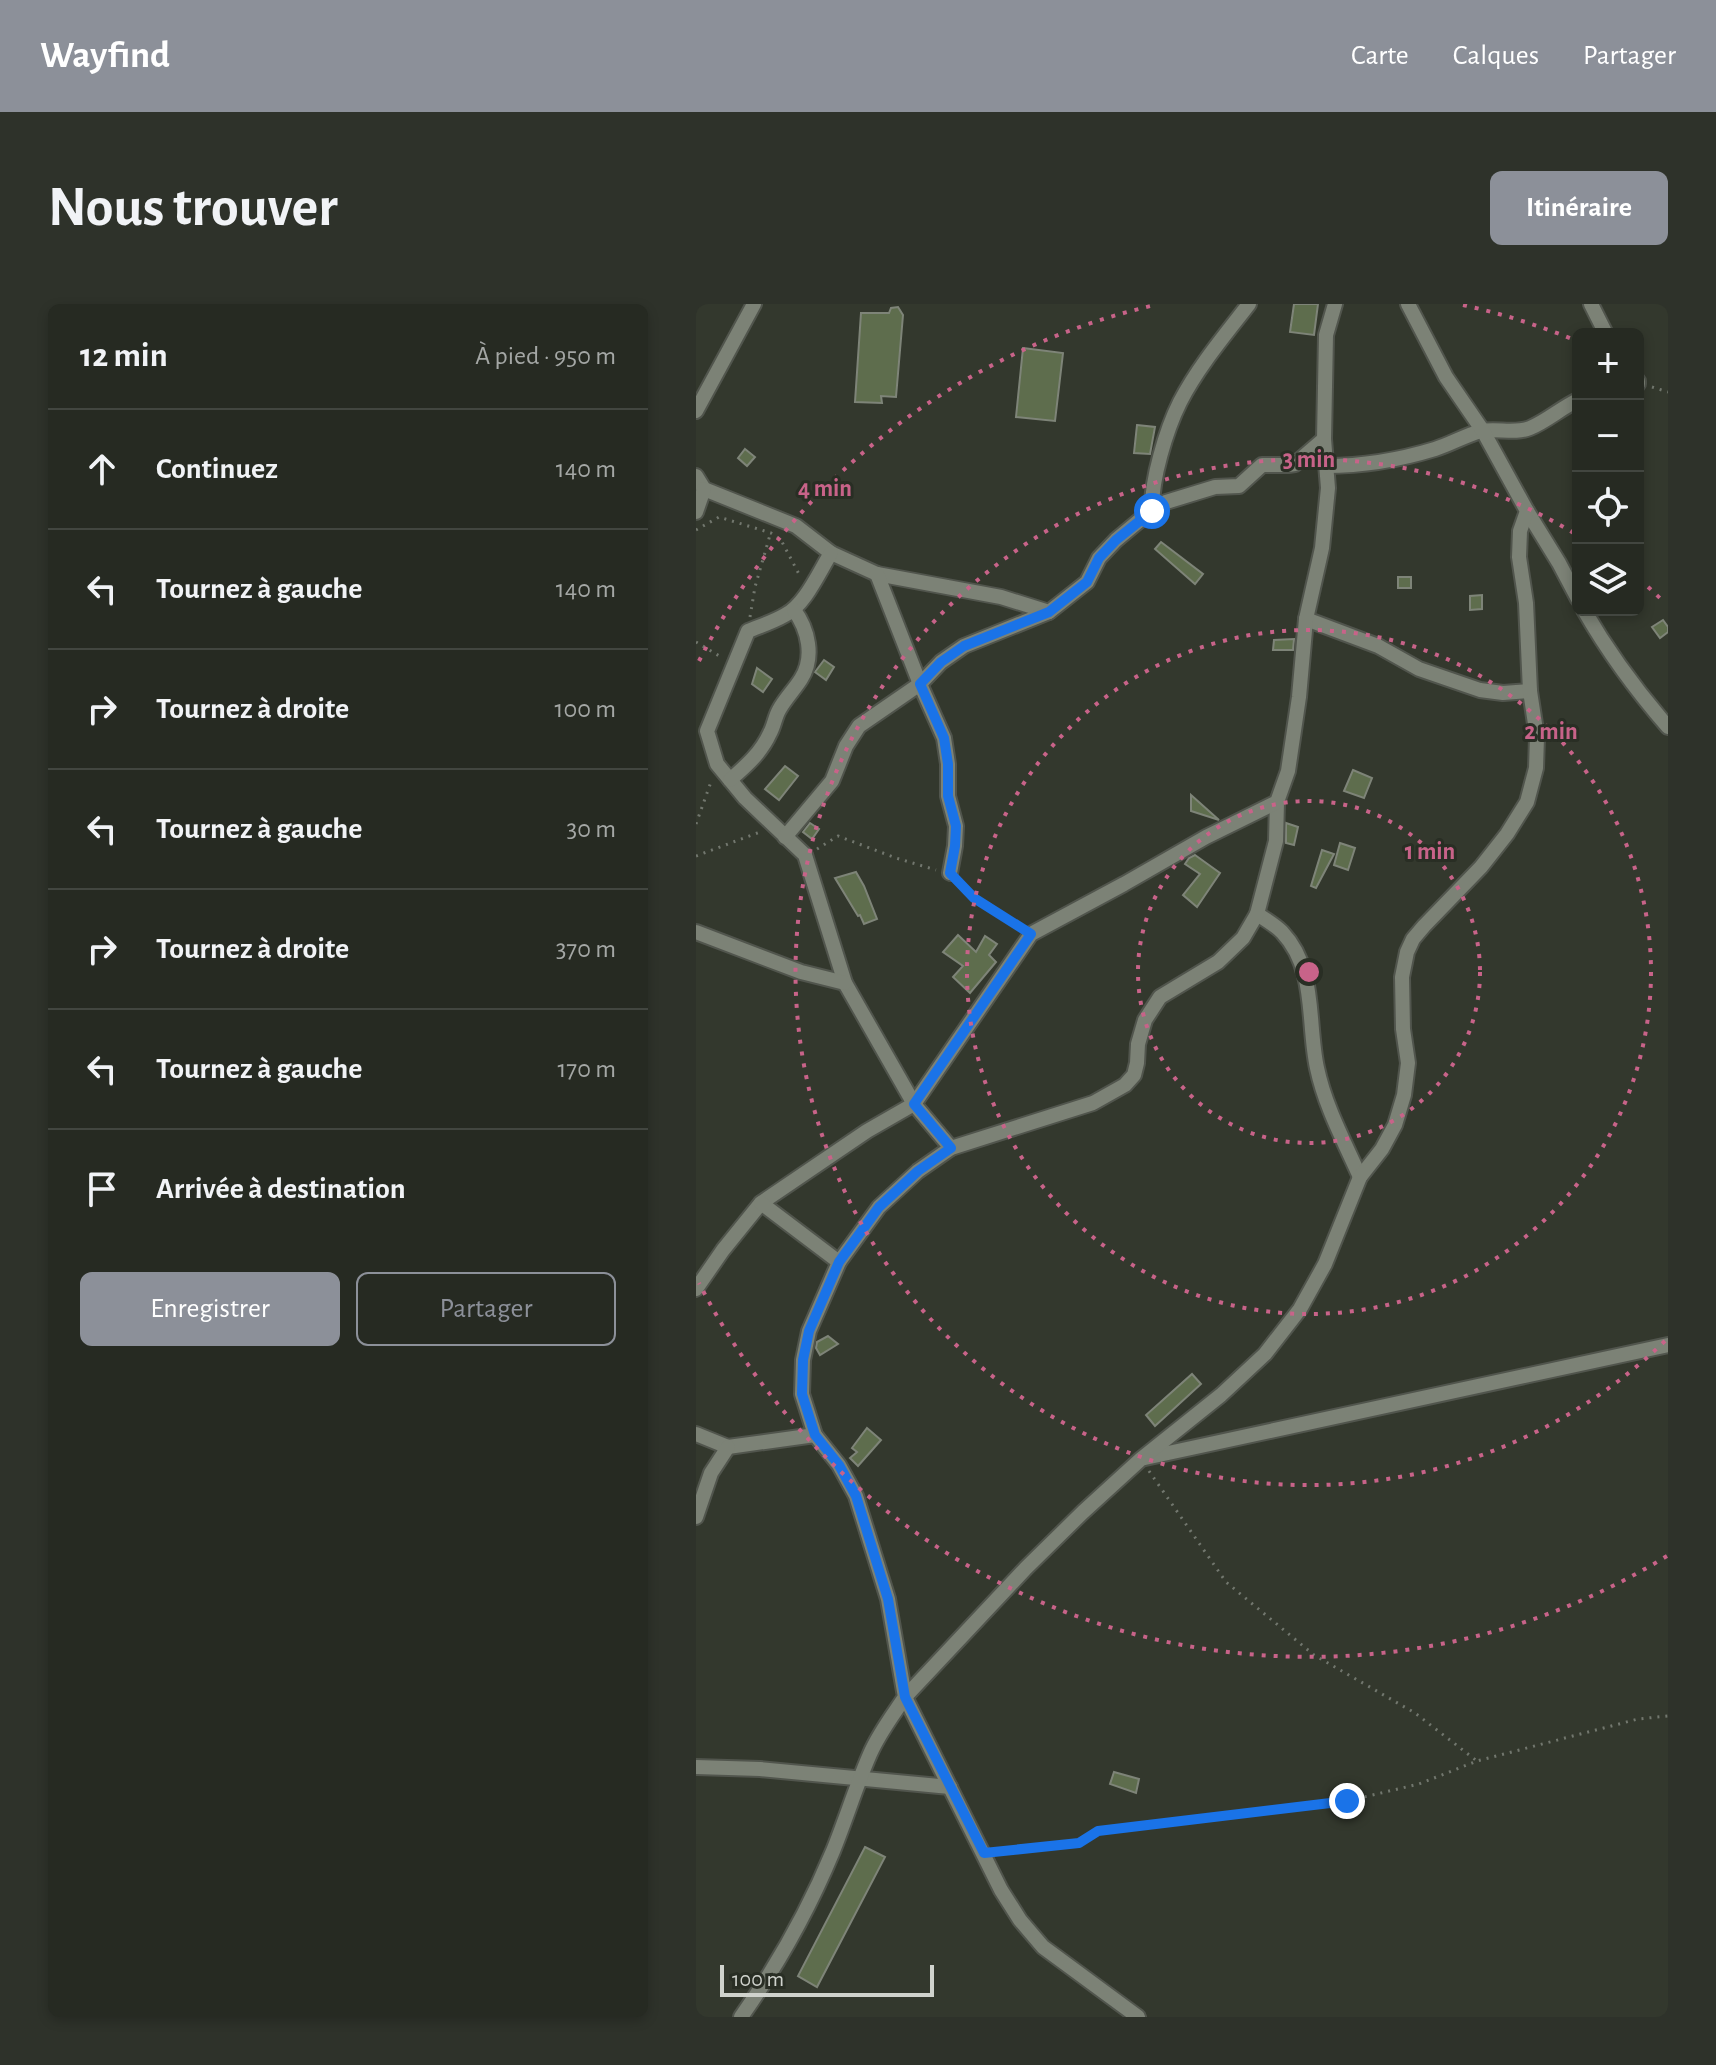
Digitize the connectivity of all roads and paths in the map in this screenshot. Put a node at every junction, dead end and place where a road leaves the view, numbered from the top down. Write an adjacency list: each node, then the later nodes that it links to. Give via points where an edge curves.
1 (754, 304): 10 (street)
2 (1249, 304): 15 (street, via 1180,403 1163,449)
3 (1335, 304): 12 (street, via 1326,335)
4 (1408, 304): 11 (street, via 1446,377)
5 (1591, 304): 6 (street)
6 (1603, 328)
7 (1644, 385): 8 (path)
8 (1668, 392)
9 (1572, 403): 11 (street, via 1523,431)
10 (696, 411)
11 (1483, 431): 13 (street, via 1396,459); 16 (street)
12 (1324, 439): 13 (street); 15 (street, via 1295,464 1262,465 1239,486 1215,487)
13 (1326, 466): 28 (street, via 1322,548)
14 (700, 483): 17 (street); 18 (street)
15 (1152, 511): 26 (street, via 1099,558 1087,582)
16 (1527, 511): 23 (street); 33 (street, via 1519,557)
17 (696, 512)
18 (774, 516): 20 (path); 21 (street)
19 (696, 530): 20 (path, via 719,517)
20 (771, 533): 24 (path, via 781,540); 29 (path)
21 (831, 553): 22 (street); 24 (street)
22 (877, 574): 26 (street, via 1001,597); 32 (street)
23 (1572, 588)
24 (808, 590): 25 (street)
25 (794, 610): 29 (street); 36 (street, via 807,637 809,660 803,676 761,749)
26 (1049, 612): 32 (street, via 964,646)
27 (1588, 616): 34 (street, via 1615,662)
28 (1306, 619): 33 (street, via 1480,690); 37 (street, via 1288,771)
29 (748, 631): 31 (street)
30 (696, 642): 31 (path)
31 (735, 664): 35 (street, via 707,731)
32 (920, 684): 39 (street, via 859,726 832,781); 42 (street, via 944,738 956,826)
33 (1530, 691): 49 (street, via 1537,737 1527,802 1481,867 1424,926 1407,952 1402,977 1408,1063 1404,1095 1395,1125)
34 (1668, 727)
35 (717, 764): 36 (street); 38 (path)
36 (730, 780): 39 (street)
37 (1277, 802): 43 (street, via 1276,841); 45 (street)
38 (696, 824)
39 (780, 832): 40 (street); 41 (path)
40 (805, 855): 42 (path, via 838,836); 46 (street)
41 (696, 856)
42 (950, 873): 45 (path, via 974,898)
43 (1257, 914): 48 (street, via 1243,938 1218,962 1160,997 1145,1020 1134,1075 1125,1085 1093,1103); 49 (street, via 1281,931 1306,975 1316,1066)
44 (696, 932): 46 (street)
45 (1031, 934): 47 (street)
46 (845, 983): 47 (street)
47 (914, 1104): 48 (street); 50 (street)
48 (951, 1148): 51 (street, via 879,1207)
49 (1360, 1177): 57 (street, via 1325,1264 1300,1309 1265,1354)
50 (761, 1203): 51 (street); 52 (street)
51 (839, 1262): 55 (street, via 809,1331 803,1360 802,1394)
52 (696, 1289)
53 (1668, 1345): 57 (street)
54 (696, 1434): 56 (street)
55 (815, 1435): 56 (street); 59 (street, via 856,1496 888,1599)
56 (728, 1447): 58 (street, via 711,1473)
57 (1141, 1459): 59 (street, via 1026,1568); 61 (path, via 1226,1582 1314,1655 1415,1713)
58 (696, 1517)
59 (905, 1697): 63 (street, via 882,1730); 64 (street)
60 (1668, 1716): 61 (path)
61 (1477, 1761): 65 (path, via 1419,1784 1347,1801 1098,1831 1079,1843)
62 (696, 1767): 63 (street)
63 (860, 1779): 64 (street); 66 (street, via 815,1890)
64 (950, 1787): 65 (street)
65 (984, 1853): 67 (street, via 1001,1890 1043,1947)
66 (741, 2017)
67 (1138, 2017)

